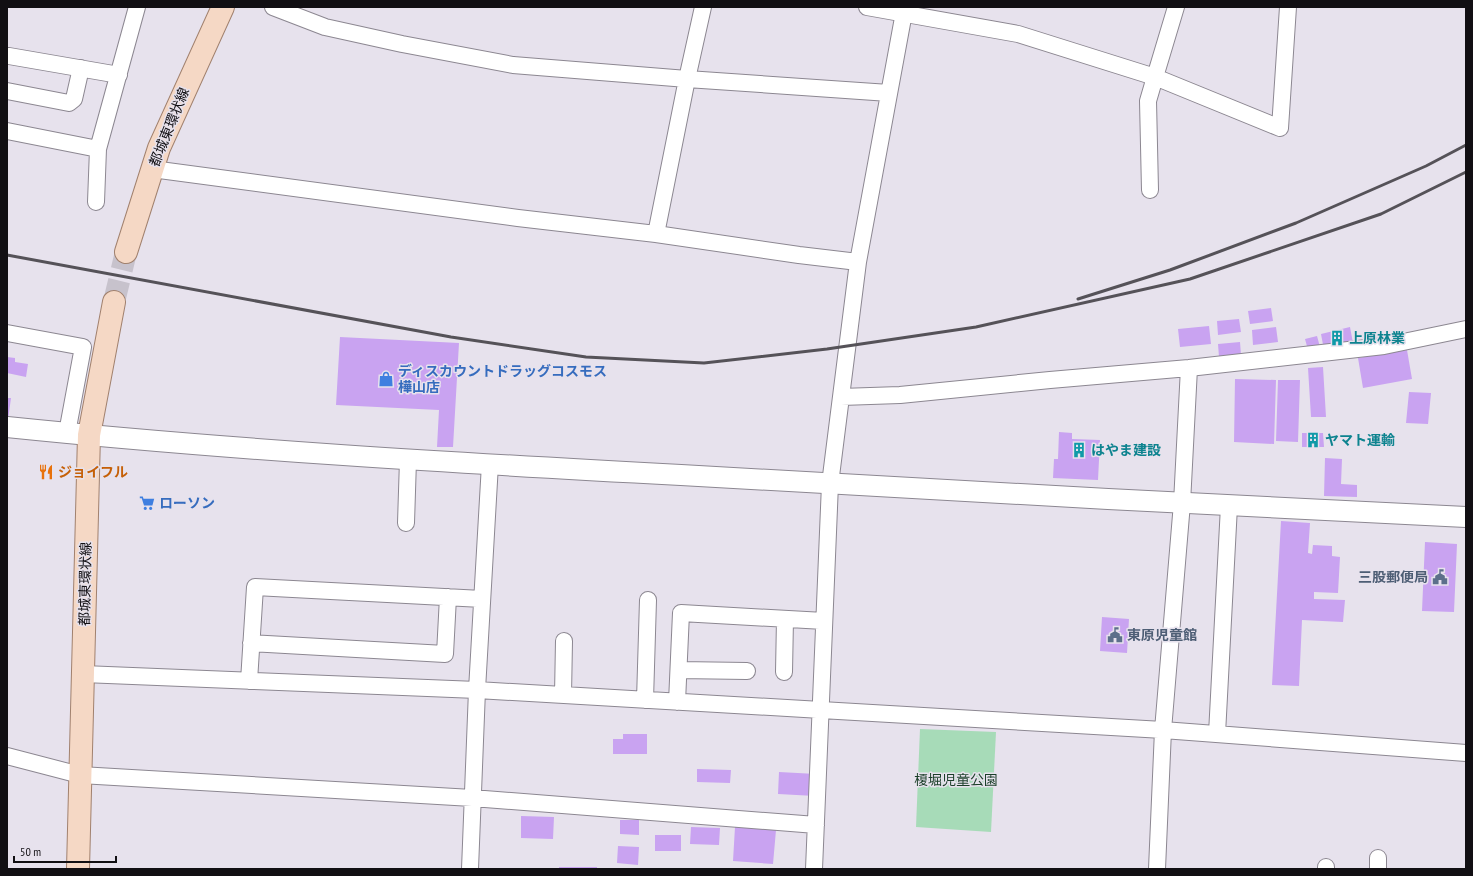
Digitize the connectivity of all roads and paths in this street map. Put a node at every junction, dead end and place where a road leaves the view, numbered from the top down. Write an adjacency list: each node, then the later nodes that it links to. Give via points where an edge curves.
1 (137, 7): 11 (street)
2 (223, 7): 18 (main road, 都城東環状線, via 159,148)
3 (273, 7): 13 (street, via 325,27 513,65)
4 (703, 7): 13 (street)
5 (867, 7): 8 (street)
6 (1176, 7): 12 (street)
7 (1288, 7): 12 (street, via 1280,128)
8 (905, 11): 12 (street, via 1018,34); 15 (street)
9 (7, 56): 10 (street)
10 (81, 68): 11 (street); 14 (street, via 74,99 70,103)
11 (118, 75): 17 (street)
12 (1155, 77): 19 (street, via 1148,101)
13 (687, 79): 15 (street); 21 (street)
14 (7, 91)
15 (889, 93): 23 (street)
16 (7, 131): 17 (street)
17 (98, 149): 20 (street)
18 (152, 169): 21 (street); 22 (main road, 都城東環状線)
19 (1150, 190)
20 (96, 202)
21 (656, 234): 23 (street)
22 (126, 252)
23 (858, 262): 28 (street)
24 (114, 302): 31 (main road, 都城東環状線)
25 (1466, 329): 27 (street, via 1384,346)
26 (7, 333): 30 (street, via 83,347)
27 (1189, 368): 28 (street, via 900,395); 35 (street)
28 (841, 397): 34 (street)
29 (7, 427): 30 (street)
30 (67, 433): 31 (street)
31 (89, 435): 32 (street); 49 (main road, 都城東環状線)
32 (408, 460): 33 (street); 38 (street)
33 (490, 464): 34 (street); 40 (street)
34 (830, 484): 35 (street); 43 (street)
35 (1182, 504): 36 (street); 56 (street)
36 (1229, 506): 37 (street); 57 (street)
37 (1466, 517)
38 (406, 523)
39 (448, 597): 40 (street); 45 (street, via 255,587); 45 (street, via 445,654)
40 (482, 599): 51 (street)
41 (648, 600): 53 (street)
42 (785, 619): 43 (street); 46 (street, via 681,613); 48 (street)
43 (824, 621): 55 (street)
44 (564, 641): 52 (street)
45 (251, 643): 50 (street)
46 (679, 670): 47 (street); 54 (street)
47 (748, 671)
48 (784, 672)
49 (83, 674): 50 (street); 60 (main road, 都城東環状線)
50 (249, 681): 51 (street)
51 (477, 690): 52 (street); 61 (street)
52 (563, 695): 53 (street)
53 (645, 700): 54 (street)
54 (678, 702): 55 (street)
55 (821, 710): 56 (street); 62 (street)
56 (1163, 730): 57 (street); 66 (street)
57 (1217, 734): 58 (street)
58 (1466, 753)
59 (7, 756): 60 (street)
60 (80, 775): 61 (street); 63 (main road, 都城東環状線)
61 (472, 798): 62 (street); 64 (street)
62 (816, 825): 65 (street)
63 (78, 869)
64 (470, 869)
65 (814, 869)
66 (1157, 869)

